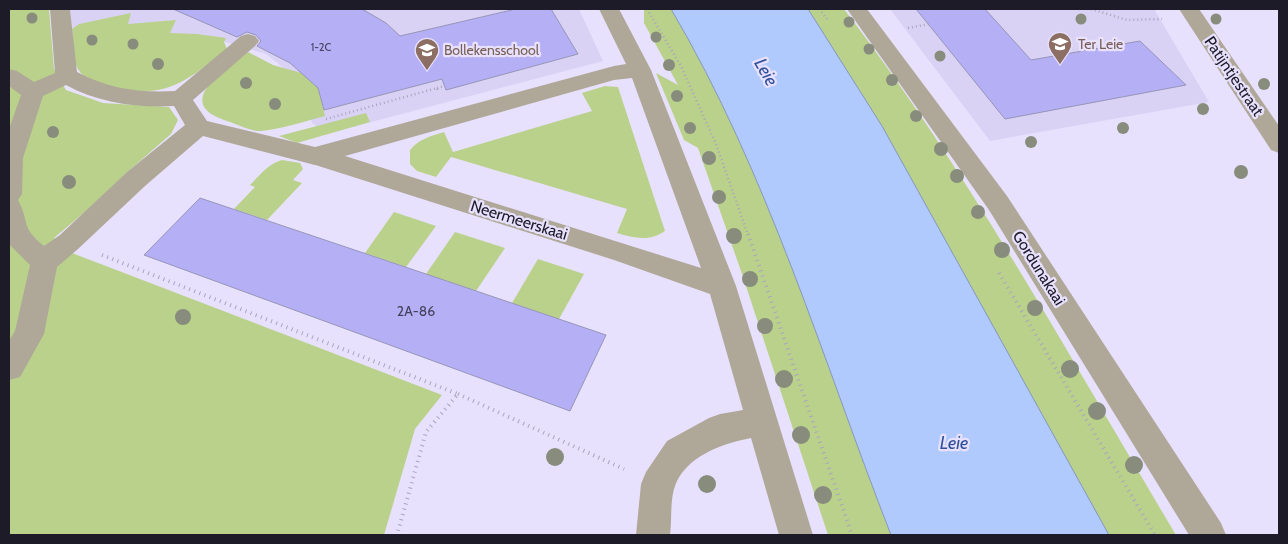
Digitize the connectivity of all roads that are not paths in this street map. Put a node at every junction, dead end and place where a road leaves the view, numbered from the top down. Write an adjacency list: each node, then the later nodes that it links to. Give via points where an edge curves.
1 (60, 9): 8 (street)
2 (608, 9): 6 (street)
3 (856, 9): 22 (street, Gordunakaai, via 998,203)
4 (1192, 13): 12 (street, Patijntjestraat)
5 (248, 41): 10 (street)
6 (640, 70): 13 (street, Neermeerskaai, via 606,76); 17 (street)
7 (9, 76): 9 (street)
8 (66, 76): 9 (street); 10 (street, via 98,91 129,99)
9 (33, 92): 14 (street, via 11,158)
10 (181, 98): 11 (street)
11 (198, 127): 13 (street, Neermeerskaai); 16 (street)
12 (1279, 144)
13 (315, 156): 17 (street, Neermeerskaai, via 618,250)
14 (9, 194)
15 (9, 207): 16 (street, via 10,219 21,243)
16 (44, 261): 18 (street, via 29,334)
17 (722, 286): 19 (street)
18 (9, 367)
19 (762, 421): 20 (street, via 720,429 678,452 658,484); 21 (street)
20 (653, 535)
21 (796, 535)
22 (1209, 535)

